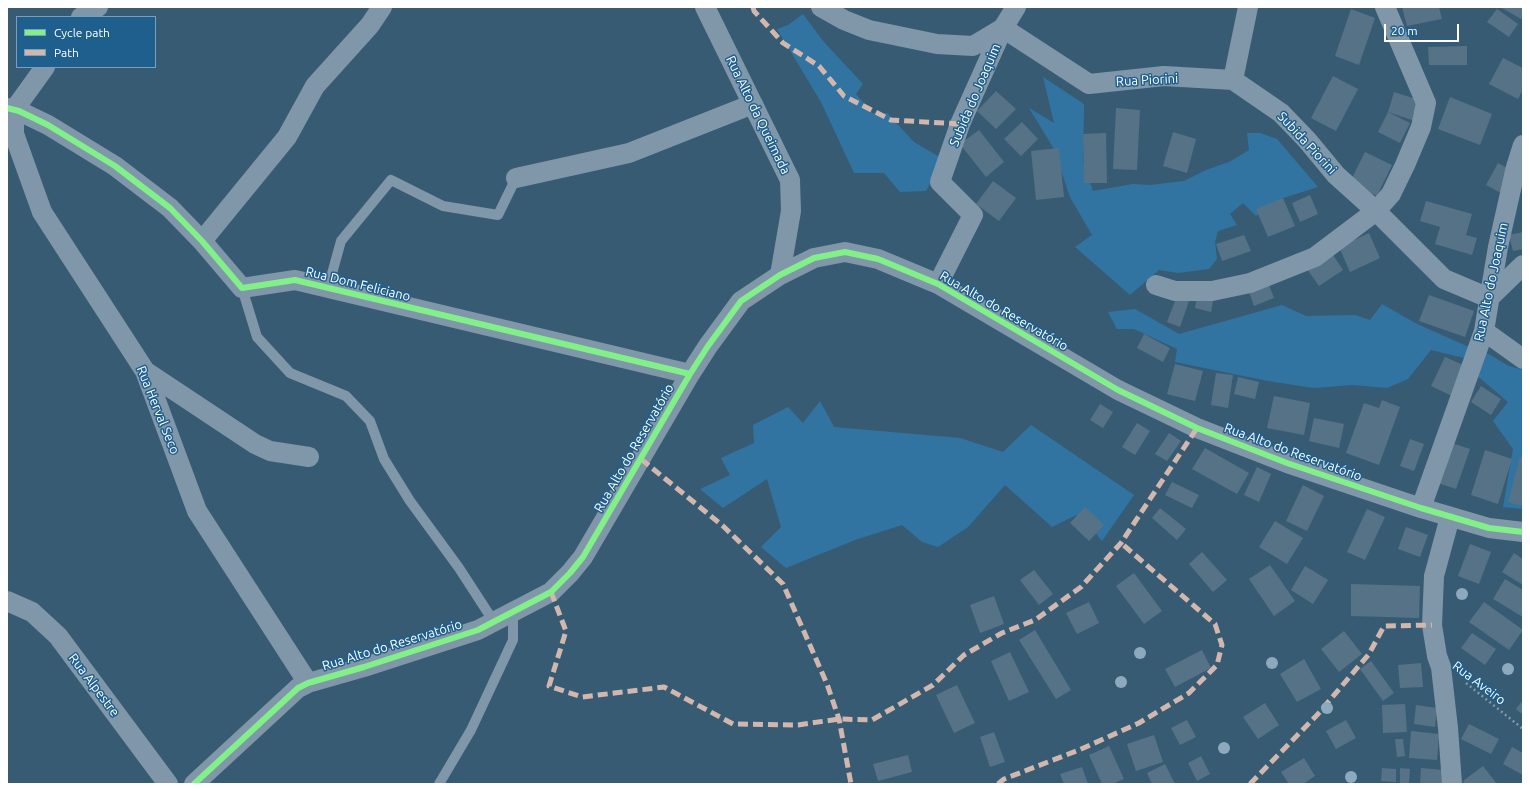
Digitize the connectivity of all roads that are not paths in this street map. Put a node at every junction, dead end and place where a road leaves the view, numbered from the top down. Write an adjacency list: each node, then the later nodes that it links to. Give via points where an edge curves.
1 (98, 7): 8 (street)
2 (382, 7): 17 (street, via 370,25 315,86 287,137)
3 (705, 7): 12 (street, Rua Alto da Queimada)
4 (821, 7): 9 (street, via 869,30 938,44 973,46)
5 (1016, 7): 9 (street, Subida do Joaquim)
6 (1248, 7): 11 (street)
7 (1385, 7): 16 (street, via 1426,103 1421,127 1405,166 1391,194)
8 (83, 16)
9 (1003, 28): 11 (street, Rua Piorini, via 1089,84 1164,76); 20 (street, Subida do Joaquim, via 960,124 940,182 973,215)
10 (44, 68): 13 (street)
11 (1233, 80): 16 (street, Subida Piorini, via 1281,113 1336,175)
12 (753, 104): 15 (street, via 629,153); 19 (street, Rua Alto da Queimada, via 790,180 791,211)
13 (10, 109): 17 (street, via 48,125 115,166 170,208); 27 (street, Rua Herval Seco, via 14,134 42,212)
14 (1523, 145): 24 (street, Rua Alto do Joaquim, via 1501,232)
15 (516, 178): 23 (lane, via 498,215 443,206 391,180 341,241)
16 (1376, 211): 21 (street, via 1315,257 1250,283 1212,291 1175,291); 24 (street, Subida Piorini, via 1444,279)
17 (202, 241): 22 (street)
18 (1523, 265): 24 (street)
19 (780, 275): 20 (street, Rua Alto do Reservatório, via 814,258 845,252 878,259); 28 (street, Rua Alto do Reservatório, via 741,301)
20 (938, 284): 30 (street, Rua Alto do Reservatório, via 1118,390 1197,428 1287,463)
21 (1156, 285)
22 (242, 288): 23 (street, Rua Dom Feliciano, via 295,280); 35 (lane, via 257,337 290,373 346,396 370,421 384,459)
23 (328, 288): 28 (street, Rua Dom Feliciano)
24 (1489, 298): 25 (street, Rua Alto do Joaquim)
25 (1484, 331): 26 (street); 30 (street, Rua Alto do Joaquim)
26 (1523, 359)
27 (145, 371): 29 (street, via 255,444 270,451); 36 (street, Rua Herval Seco, via 197,511)
28 (690, 374): 34 (street, Rua Alto do Reservatório, via 583,557 551,592)
29 (309, 457)
30 (1421, 508): 31 (street, Rua Alto do Reservatório)
31 (1450, 517): 32 (street, Rua Alto do Reservatório, via 1489,528); 40 (street, via 1434,576 1432,625 1442,667)
32 (1523, 532)
33 (7, 601): 37 (street, Rua Alpestre, via 32,612 58,636)
34 (513, 612): 35 (street, Rua Alto do Reservatório); 39 (lane, via 513,640 472,730)
35 (494, 622): 36 (street, Rua Alto do Reservatório, via 470,633)
36 (308, 683): 38 (street, Rua Alto do Reservatório, via 298,688)
37 (168, 784)
38 (194, 784)
39 (439, 784)
40 (1452, 784)

